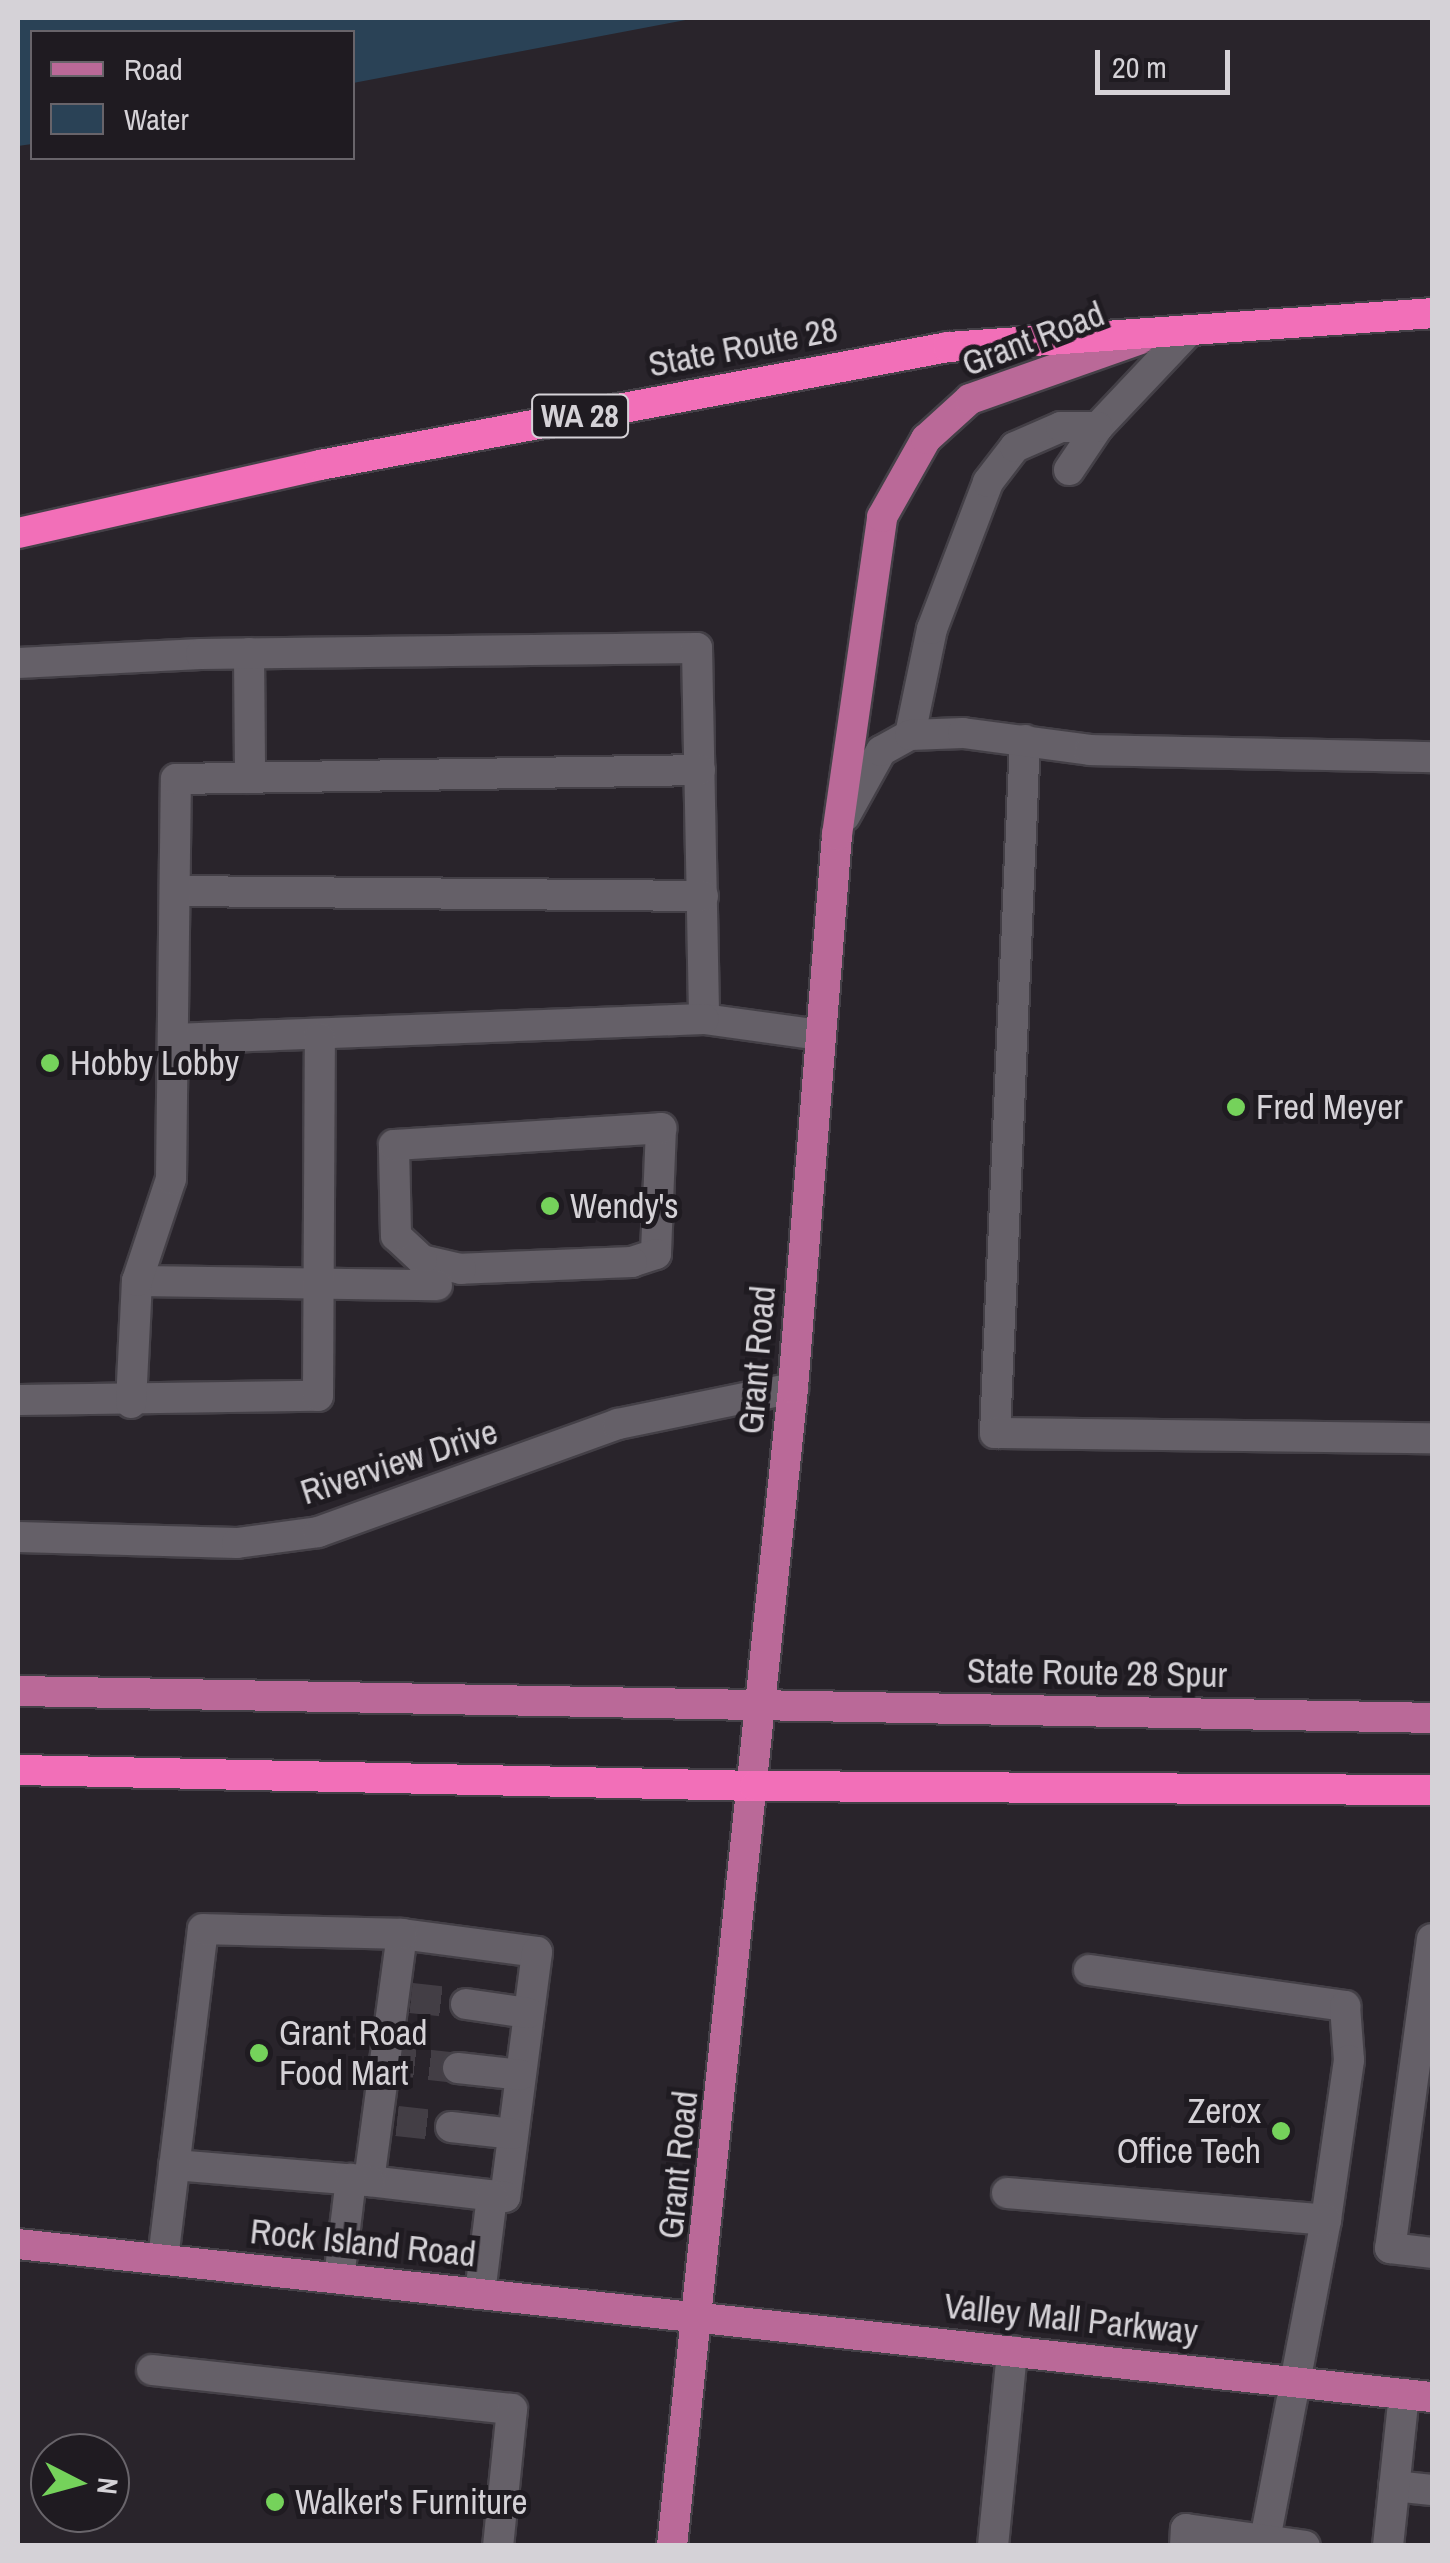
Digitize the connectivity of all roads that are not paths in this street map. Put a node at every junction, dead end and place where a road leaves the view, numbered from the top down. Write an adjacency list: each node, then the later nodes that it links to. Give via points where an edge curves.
1 (1432, 313): 2 (highway, State Route 28 / WA 28)
2 (1187, 333): 3 (highway, State Route 28 / WA 28); 4 (street)
3 (1148, 337): 6 (highway, State Route 28 / WA 28, via 948,347 320,465); 14 (main road, Grant Road, via 970,398 926,438 882,517)
4 (1098, 427): 5 (street); 9 (street, via 1061,427 1016,448 988,482 932,629)
5 (1069, 470)
6 (18, 532)
7 (249, 653): 8 (street); 12 (street, via 698,648); 13 (street)
8 (18, 663)
9 (910, 735): 10 (street); 14 (street, via 882,751 858,783)
10 (1025, 740): 11 (street, via 1090,750); 28 (street, via 995,1433)
11 (1432, 757)
12 (700, 770): 13 (street); 16 (street)
13 (250, 778): 15 (street, via 176,779)
14 (837, 835): 18 (main road, Grant Road)
15 (175, 892): 16 (street); 20 (street)
16 (703, 896): 17 (street)
17 (704, 1019): 18 (street); 19 (street)
18 (822, 1035): 25 (main road, Grant Road)
19 (320, 1038): 20 (street); 23 (street)
20 (173, 1039): 22 (street, via 171,1179)
21 (394, 1145): 21 (street, via 396,1236 422,1260 480,1268 632,1262 656,1254 662,1128)
22 (137, 1281): 23 (street); 27 (street)
23 (320, 1284): 24 (street); 27 (street, via 318,1396)
24 (437, 1285)
25 (794, 1388): 29 (street, Riverview Drive, via 618,1424 318,1532 237,1543); 31 (main road, Grant Road)
26 (18, 1400): 27 (street)
27 (131, 1403)
28 (1432, 1438)
29 (18, 1537)
30 (18, 1691): 31 (main road, State Route 28 Spur)
31 (761, 1707): 32 (main road, State Route 28 Spur); 34 (main road, Grant Road)
32 (1432, 1718)
33 (18, 1770): 34 (highway)
34 (755, 1786): 35 (highway); 55 (main road, Grant Road)
35 (1432, 1790)
36 (402, 1934): 40 (street, via 537,1952); 45 (street, via 203,1929); 46 (street, via 387,2120)
37 (1432, 1939): 51 (street, via 1390,2248)
38 (1089, 1970): 49 (street, via 1345,2006 1349,2060)
39 (466, 2004): 40 (street)
40 (528, 2013): 42 (street)
41 (458, 2068): 42 (street)
42 (521, 2075): 44 (street)
43 (450, 2127): 44 (street)
44 (513, 2134): 48 (street, via 505,2197)
45 (174, 2165): 46 (street); 52 (street)
46 (360, 2180): 48 (street); 53 (street)
47 (1007, 2193): 49 (street)
48 (492, 2196): 54 (street)
49 (1326, 2220): 58 (street)
50 (18, 2244): 52 (main road, Rock Island Road)
51 (1432, 2253)
52 (162, 2259): 53 (main road, Rock Island Road)
53 (339, 2278): 54 (main road, Rock Island Road)
54 (480, 2293): 55 (main road, Rock Island Road)
55 (700, 2315): 56 (main road, Valley Mall Parkway); 64 (main road, Grant Road)
56 (1012, 2350): 58 (main road, Valley Mall Parkway); 65 (street)
57 (152, 2370): 63 (street, via 512,2409)
58 (1291, 2382): 59 (main road, Valley Mall Parkway); 62 (street)
59 (1418, 2395): 60 (street)
60 (1394, 2486): 61 (street); 68 (street)
61 (1432, 2490)
62 (1265, 2541): 66 (street, via 1186,2530); 67 (street)
63 (498, 2546)
64 (672, 2546)
65 (992, 2546)
66 (1184, 2546)
67 (1306, 2546)
68 (1388, 2546)

